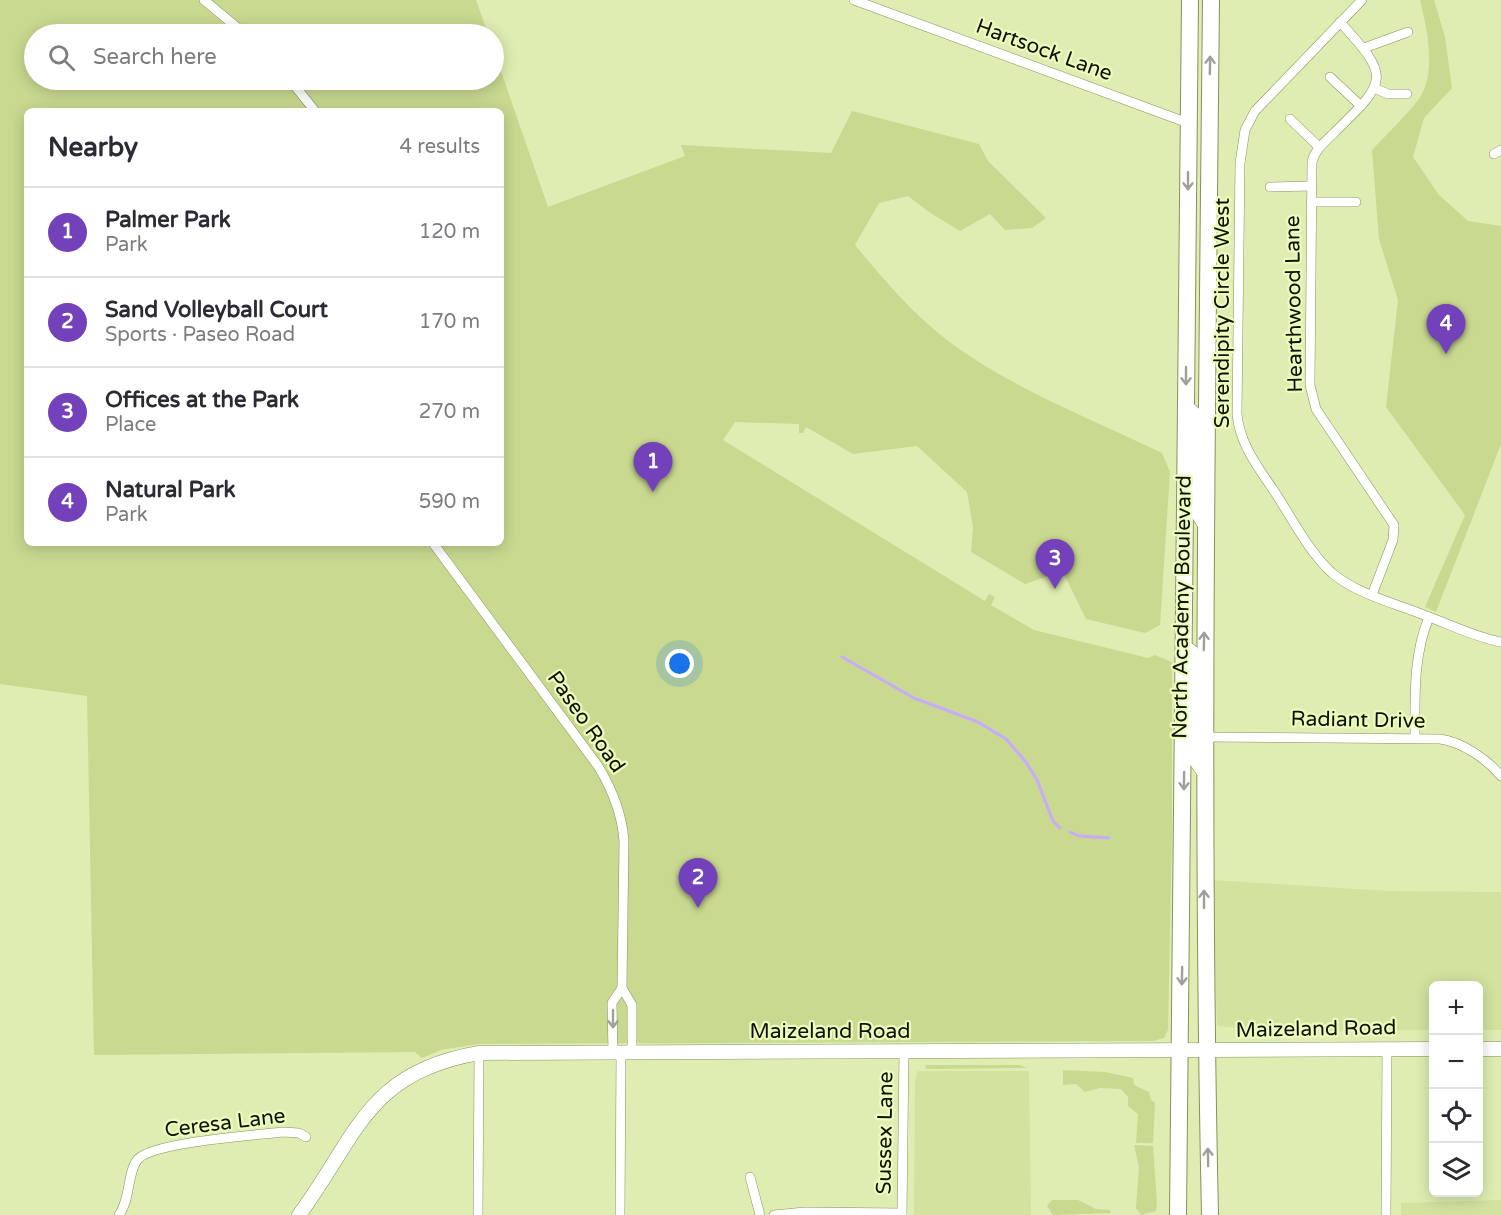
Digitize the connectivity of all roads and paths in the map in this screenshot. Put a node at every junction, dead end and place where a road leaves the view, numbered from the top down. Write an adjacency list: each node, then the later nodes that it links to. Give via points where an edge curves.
1 (204, 0): 7 (street)
2 (854, 0): 17 (street, Hartsock Lane)
3 (1190, 0): 17 (highway, North Academy Boulevard)
4 (1211, 0): 18 (highway, North Academy Boulevard, one-way to 4)
5 (1362, 0): 6 (street, Serendipity Circle West)
6 (1340, 22): 9 (street); 27 (street, Serendipity Circle West, via 1262,102 1245,130 1240,163 1237,414 1248,452 1316,555 1340,579)
7 (233, 24)
8 (1408, 32): 9 (street)
9 (1364, 48): 11 (street, via 1377,69)
10 (1330, 77): 14 (street)
11 (1374, 88): 13 (street, via 1388,94); 14 (street)
12 (298, 90): 15 (street)
13 (1407, 94)
14 (1361, 106): 19 (street)
15 (313, 108)
16 (1290, 119): 19 (street)
17 (1188, 123): 18 (main road); 24 (highway, North Academy Boulevard, one-way to 24)
18 (1210, 123): 25 (highway, North Academy Boulevard)
19 (1319, 147): 20 (street, Hearthwood Lane, via 1312,162)
20 (1311, 186): 21 (street); 22 (street, Hearthwood Lane)
21 (1270, 187)
22 (1311, 202): 23 (street); 27 (street, Hearthwood Lane, via 1312,401 1394,525 1393,540)
23 (1356, 202)
24 (1186, 407): 25 (main road, via 1197,417 1197,511); 30 (highway, North Academy Boulevard)
25 (1206, 526): 31 (highway, North Academy Boulevard, one-way to 25)
26 (435, 546): 35 (street, Paseo Road, via 598,766 613,792 624,841)
27 (1372, 595): 28 (street, Serendipity Circle West)
28 (1429, 617): 29 (street, Serendipity Circle West); 32 (street, via 1417,651)
29 (1501, 642)
30 (1185, 648): 33 (main road, via 1194,662 1194,747); 42 (highway, North Academy Boulevard, one-way to 42)
31 (1203, 737): 32 (street, Radiant Drive); 33 (highway, North Academy Boulevard)
32 (1415, 738): 34 (street, Radiant Drive, via 1458,744)
33 (1203, 770): 41 (highway, North Academy Boulevard, one-way to 33)
34 (1501, 776)
35 (622, 988): 44 (street, Paseo Road, via 632,1005); 44 (street, Paseo Road, one-way to 44, via 612,1003)
36 (1429, 1049): 39 (main road, Maizeland Road)
37 (1483, 1049): 38 (main road)
38 (1501, 1049)
39 (1388, 1050): 41 (main road, Maizeland Road); 56 (street)
40 (904, 1051): 42 (main road, Maizeland Road); 44 (main road, Maizeland Road); 47 (street, Sussex Lane)
41 (1205, 1051): 42 (main road, Maizeland Road); 55 (highway, North Academy Boulevard, one-way to 41)
42 (1180, 1052): 54 (highway, North Academy Boulevard)
43 (479, 1053): 44 (main road, Maizeland Road); 49 (main road, Maizeland Road, via 452,1059 406,1078 377,1101 358,1123); 50 (street)
44 (622, 1053): 51 (street)
45 (306, 1137): 48 (street, Ceresa Lane, via 283,1132 149,1152 135,1164 127,1200)
46 (750, 1177): 52 (street)
47 (902, 1214): 53 (street)
48 (119, 1215)
49 (299, 1215)
50 (478, 1215)
51 (620, 1215)
52 (760, 1215)
53 (774, 1215)
54 (1178, 1215)
55 (1210, 1215)
56 (1386, 1215)

